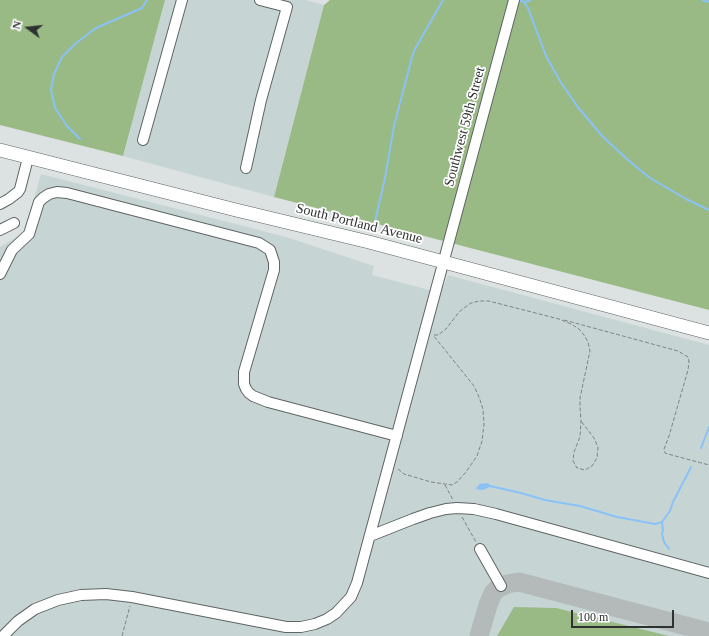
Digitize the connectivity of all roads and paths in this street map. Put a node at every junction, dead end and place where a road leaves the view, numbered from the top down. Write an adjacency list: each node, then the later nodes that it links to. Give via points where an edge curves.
1 (182, 0): 4 (street)
2 (260, 0): 7 (street, via 287,7 261,100)
3 (514, 0): 11 (street, Southwest 59th Street)
4 (143, 140)
5 (0, 150): 6 (main road, South Portland Avenue)
6 (28, 158): 8 (street, via 20,189); 11 (main road, South Portland Avenue)
7 (246, 168)
8 (0, 204)
9 (14, 223): 10 (street)
10 (0, 230)
11 (443, 262): 14 (main road, South Portland Avenue); 15 (street, Southwest 59th Street)
12 (0, 274): 17 (street, via 12,250 29,234 39,202 49,194 57,192 67,192 259,243 270,250 274,270 244,372 246,389 253,396 268,402)
13 (559, 319): 15 (path, via 489,301 479,301 459,312 438,335); 16 (path, via 579,329 588,342 590,351 580,398); 19 (path, via 678,351 688,357 688,370 664,449 665,453)
14 (709, 333)
15 (429, 334): 17 (street, Southwest 59th Street); 20 (path, via 474,386 483,409 482,441 477,456 457,482)
16 (581, 421): 16 (path, via 580,437 573,461 577,468 585,470 592,466 597,458 598,447)
17 (397, 436): 18 (street, Southwest 59th Street)
18 (390, 460): 20 (path, via 394,467 404,474); 22 (street, Southwest 59th Street)
19 (709, 465)
20 (445, 485): 21 (path)
21 (457, 508): 22 (street, via 413,518); 23 (path); 24 (street, via 496,514)
22 (370, 536): 26 (street, Southwest 59th Street, via 351,597 336,613 315,624 286,627)
23 (480, 549): 25 (street)
24 (709, 573)
25 (501, 586)
26 (132, 598): 27 (street, Southwest 59th Street, via 106,594 81,595 58,600 35,609); 28 (path)
27 (3, 636)
28 (122, 636)

